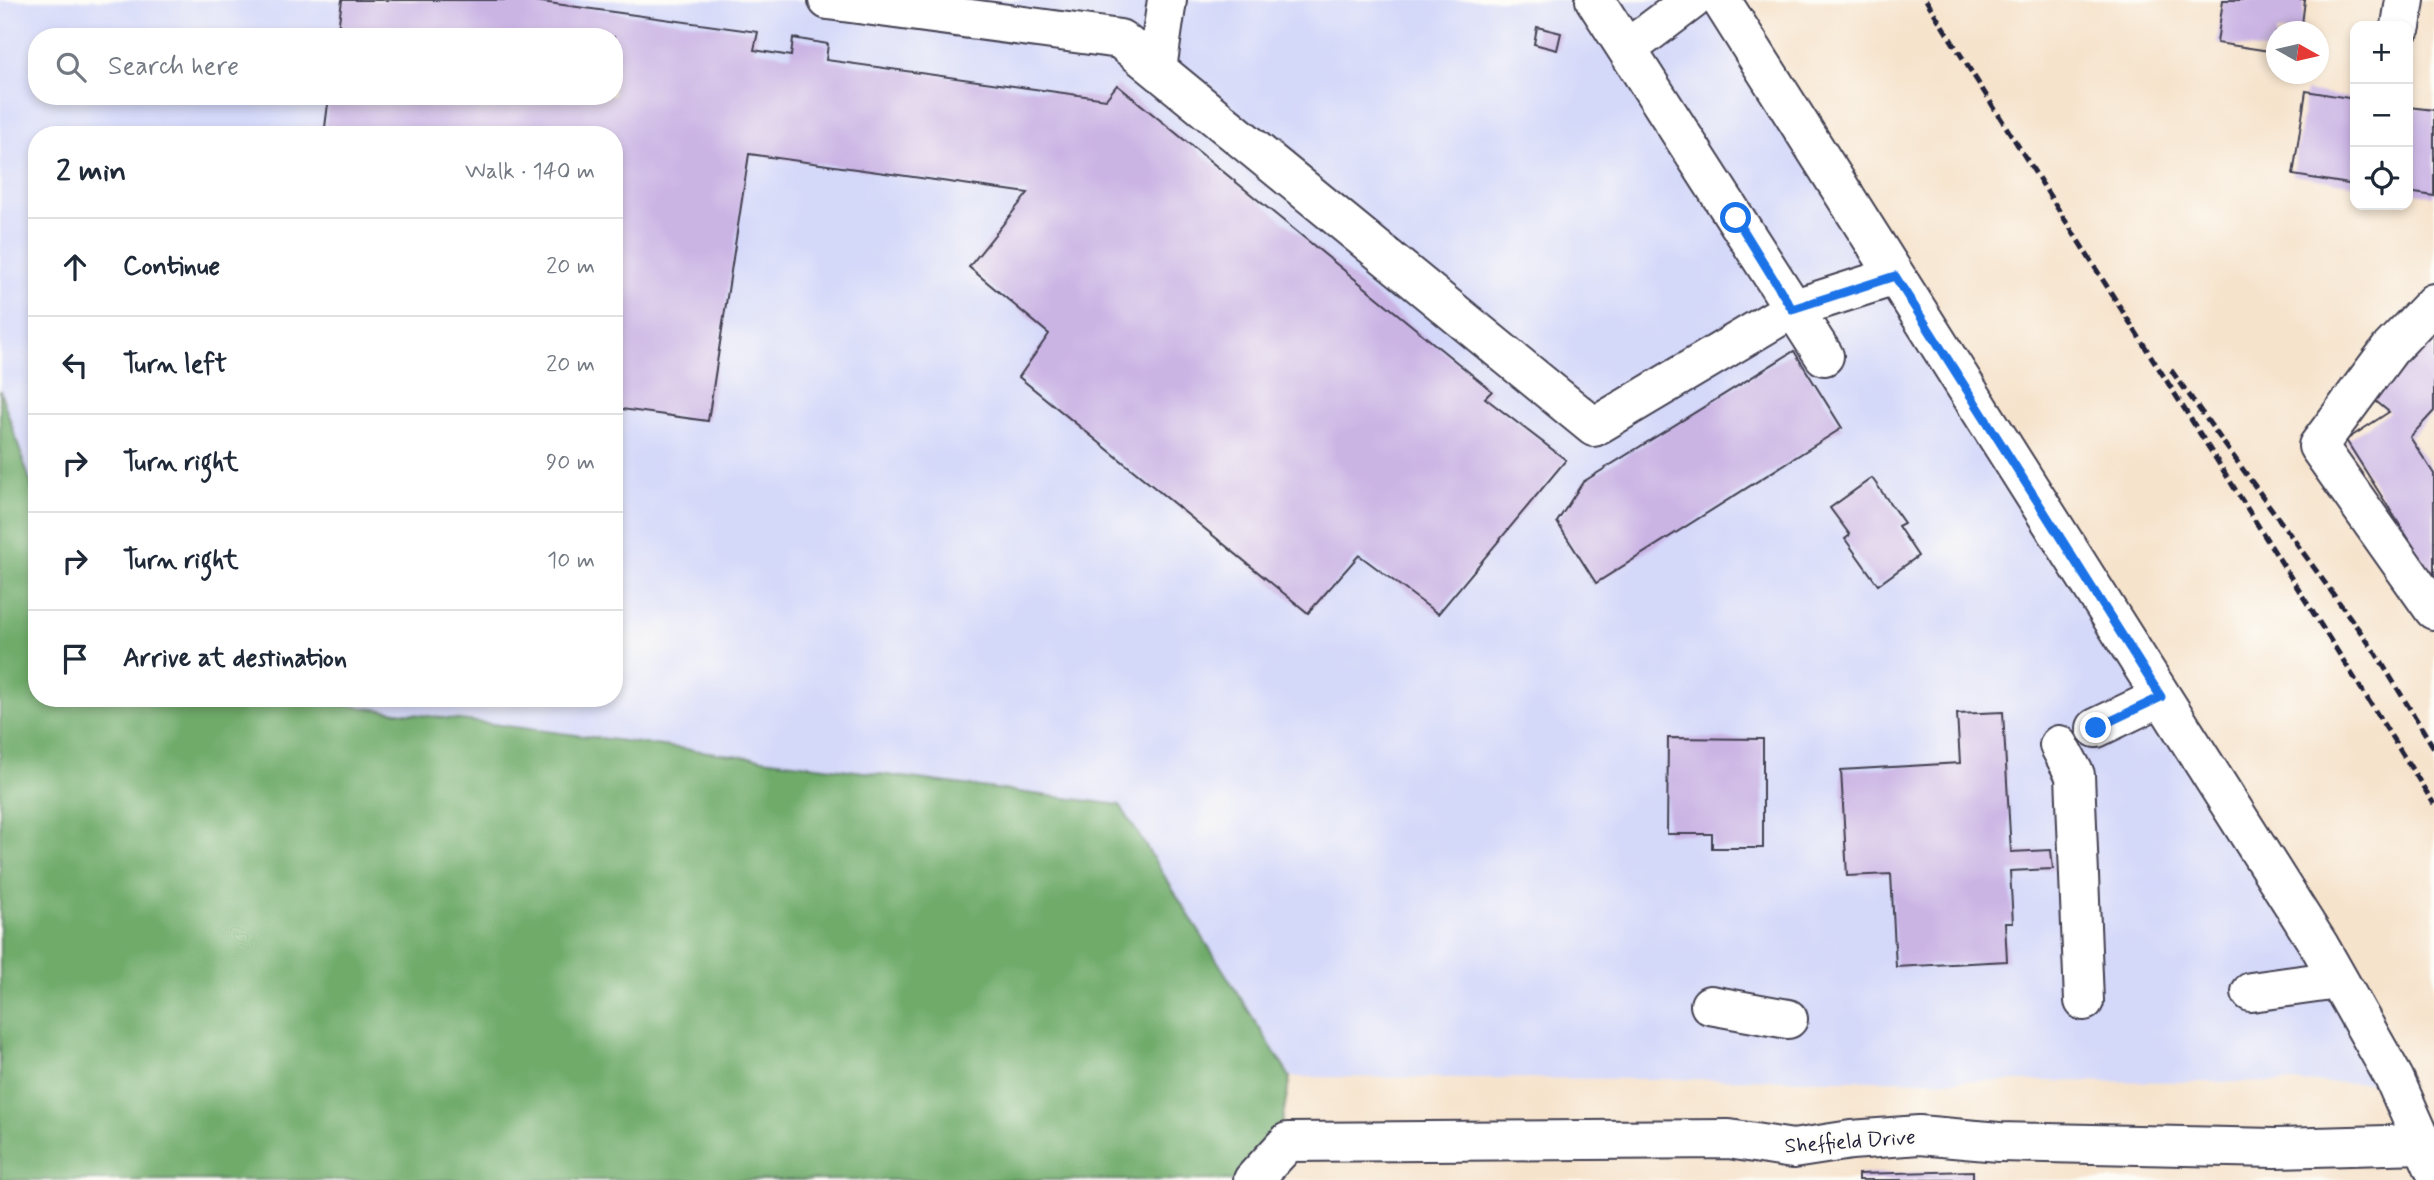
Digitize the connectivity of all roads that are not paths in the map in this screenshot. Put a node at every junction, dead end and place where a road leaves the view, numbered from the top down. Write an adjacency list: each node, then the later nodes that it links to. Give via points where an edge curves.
1 (828, 0): 9 (main road, via 1120,39)
2 (1167, 0): 9 (main road)
3 (1595, 0): 8 (main road)
4 (1692, 0): 8 (main road)
5 (1721, 0): 10 (main road)
6 (2405, 0): 7 (main road)
7 (2402, 21)
8 (1626, 49): 12 (main road)
9 (1157, 69): 12 (main road, via 1594,427)
10 (1895, 276): 12 (main road); 15 (main road)
11 (2434, 303): 14 (main road, via 2390,349 2318,446)
12 (1792, 309): 13 (main road)
13 (1825, 356)
14 (2434, 610)
15 (2161, 697): 16 (main road); 18 (main road)
16 (2096, 728)
17 (2059, 745): 20 (main road, via 2075,775)
18 (2338, 980): 19 (main road); 23 (main road, via 2394,1078)
19 (2252, 992)
20 (2084, 1001)
21 (1710, 1005): 22 (main road)
22 (1788, 1019)
23 (2429, 1156): 24 (main road, Sheffield Drive, via 1998,1142 1919,1135 1793,1149 1729,1139 1288,1142)
24 (1253, 1180)

